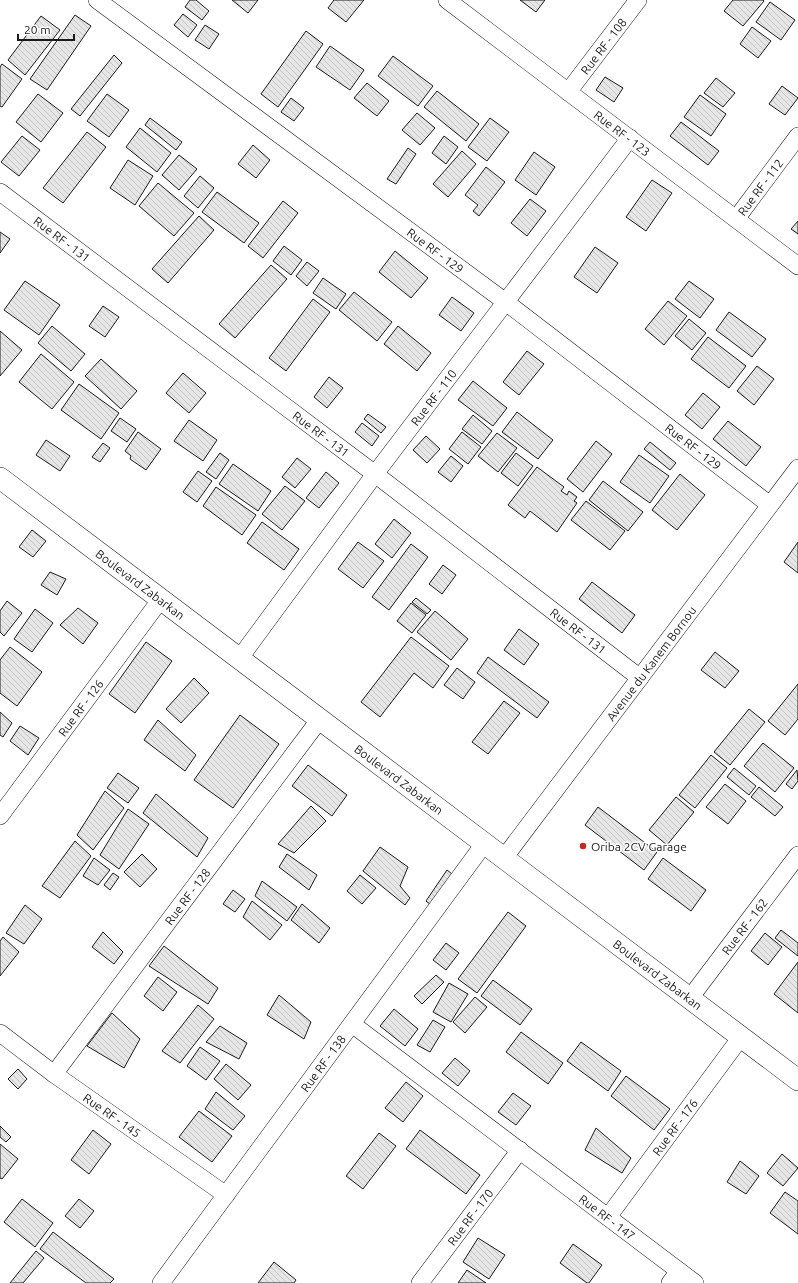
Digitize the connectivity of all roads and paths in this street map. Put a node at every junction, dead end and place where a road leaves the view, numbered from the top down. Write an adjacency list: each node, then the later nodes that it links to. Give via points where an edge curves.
1 (97, 0): 10 (street, Rue RF - 129)
2 (447, 0): 4 (street, Rue RF - 123)
3 (638, 0): 4 (street, Rue RF - 108)
4 (568, 92): 6 (street, Rue RF - 123)
5 (798, 136): 8 (street, Rue RF - 112)
6 (630, 138): 8 (street, Rue RF - 123); 10 (street, Rue RF - 110)
7 (0, 192): 12 (street, Rue RF - 131)
8 (736, 219): 9 (street, Rue RF - 123)
9 (798, 266)
10 (506, 303): 12 (street, Rue RF - 110); 14 (street, Rue RF - 129)
11 (798, 468): 14 (street, Avenue du Kanem Bornou)
12 (375, 474): 16 (street, Rue RF - 110); 17 (street, Rue RF - 131)
13 (2, 483): 15 (street, Boulevard Zabarkan)
14 (770, 505): 17 (street, Avenue du Kanem Bornou)
15 (161, 599): 16 (street, Boulevard Zabarkan); 19 (street, Rue RF - 126)
16 (239, 659): 18 (street, Boulevard Zabarkan)
17 (640, 678): 22 (street, Avenue du Kanem Bornou)
18 (320, 719): 20 (street, Boulevard Zabarkan); 27 (street, Rue RF - 128)
19 (0, 816)
20 (484, 844): 22 (street, Boulevard Zabarkan); 24 (street, Rue RF - 138)
21 (798, 855): 23 (street, Rue RF - 162)
22 (504, 858): 23 (street, Boulevard Zabarkan)
23 (690, 998): 26 (street, Boulevard Zabarkan)
24 (352, 1024): 29 (street, Rue RF - 147); 30 (street, Rue RF - 138)
25 (0, 1033): 27 (street, Rue RF - 145)
26 (741, 1037): 28 (street, Boulevard Zabarkan); 31 (street, Rue RF - 176)
27 (54, 1074): 30 (street, Rue RF - 145)
28 (798, 1080)
29 (520, 1150): 31 (street, Rue RF - 147); 34 (street, Rue RF - 170)
30 (226, 1195): 33 (street, Rue RF - 138)
31 (608, 1217): 32 (street, Rue RF - 147)
32 (675, 1277): 35 (street, Rue RF - 147)
33 (161, 1283)
34 (420, 1283)
35 (695, 1283)

